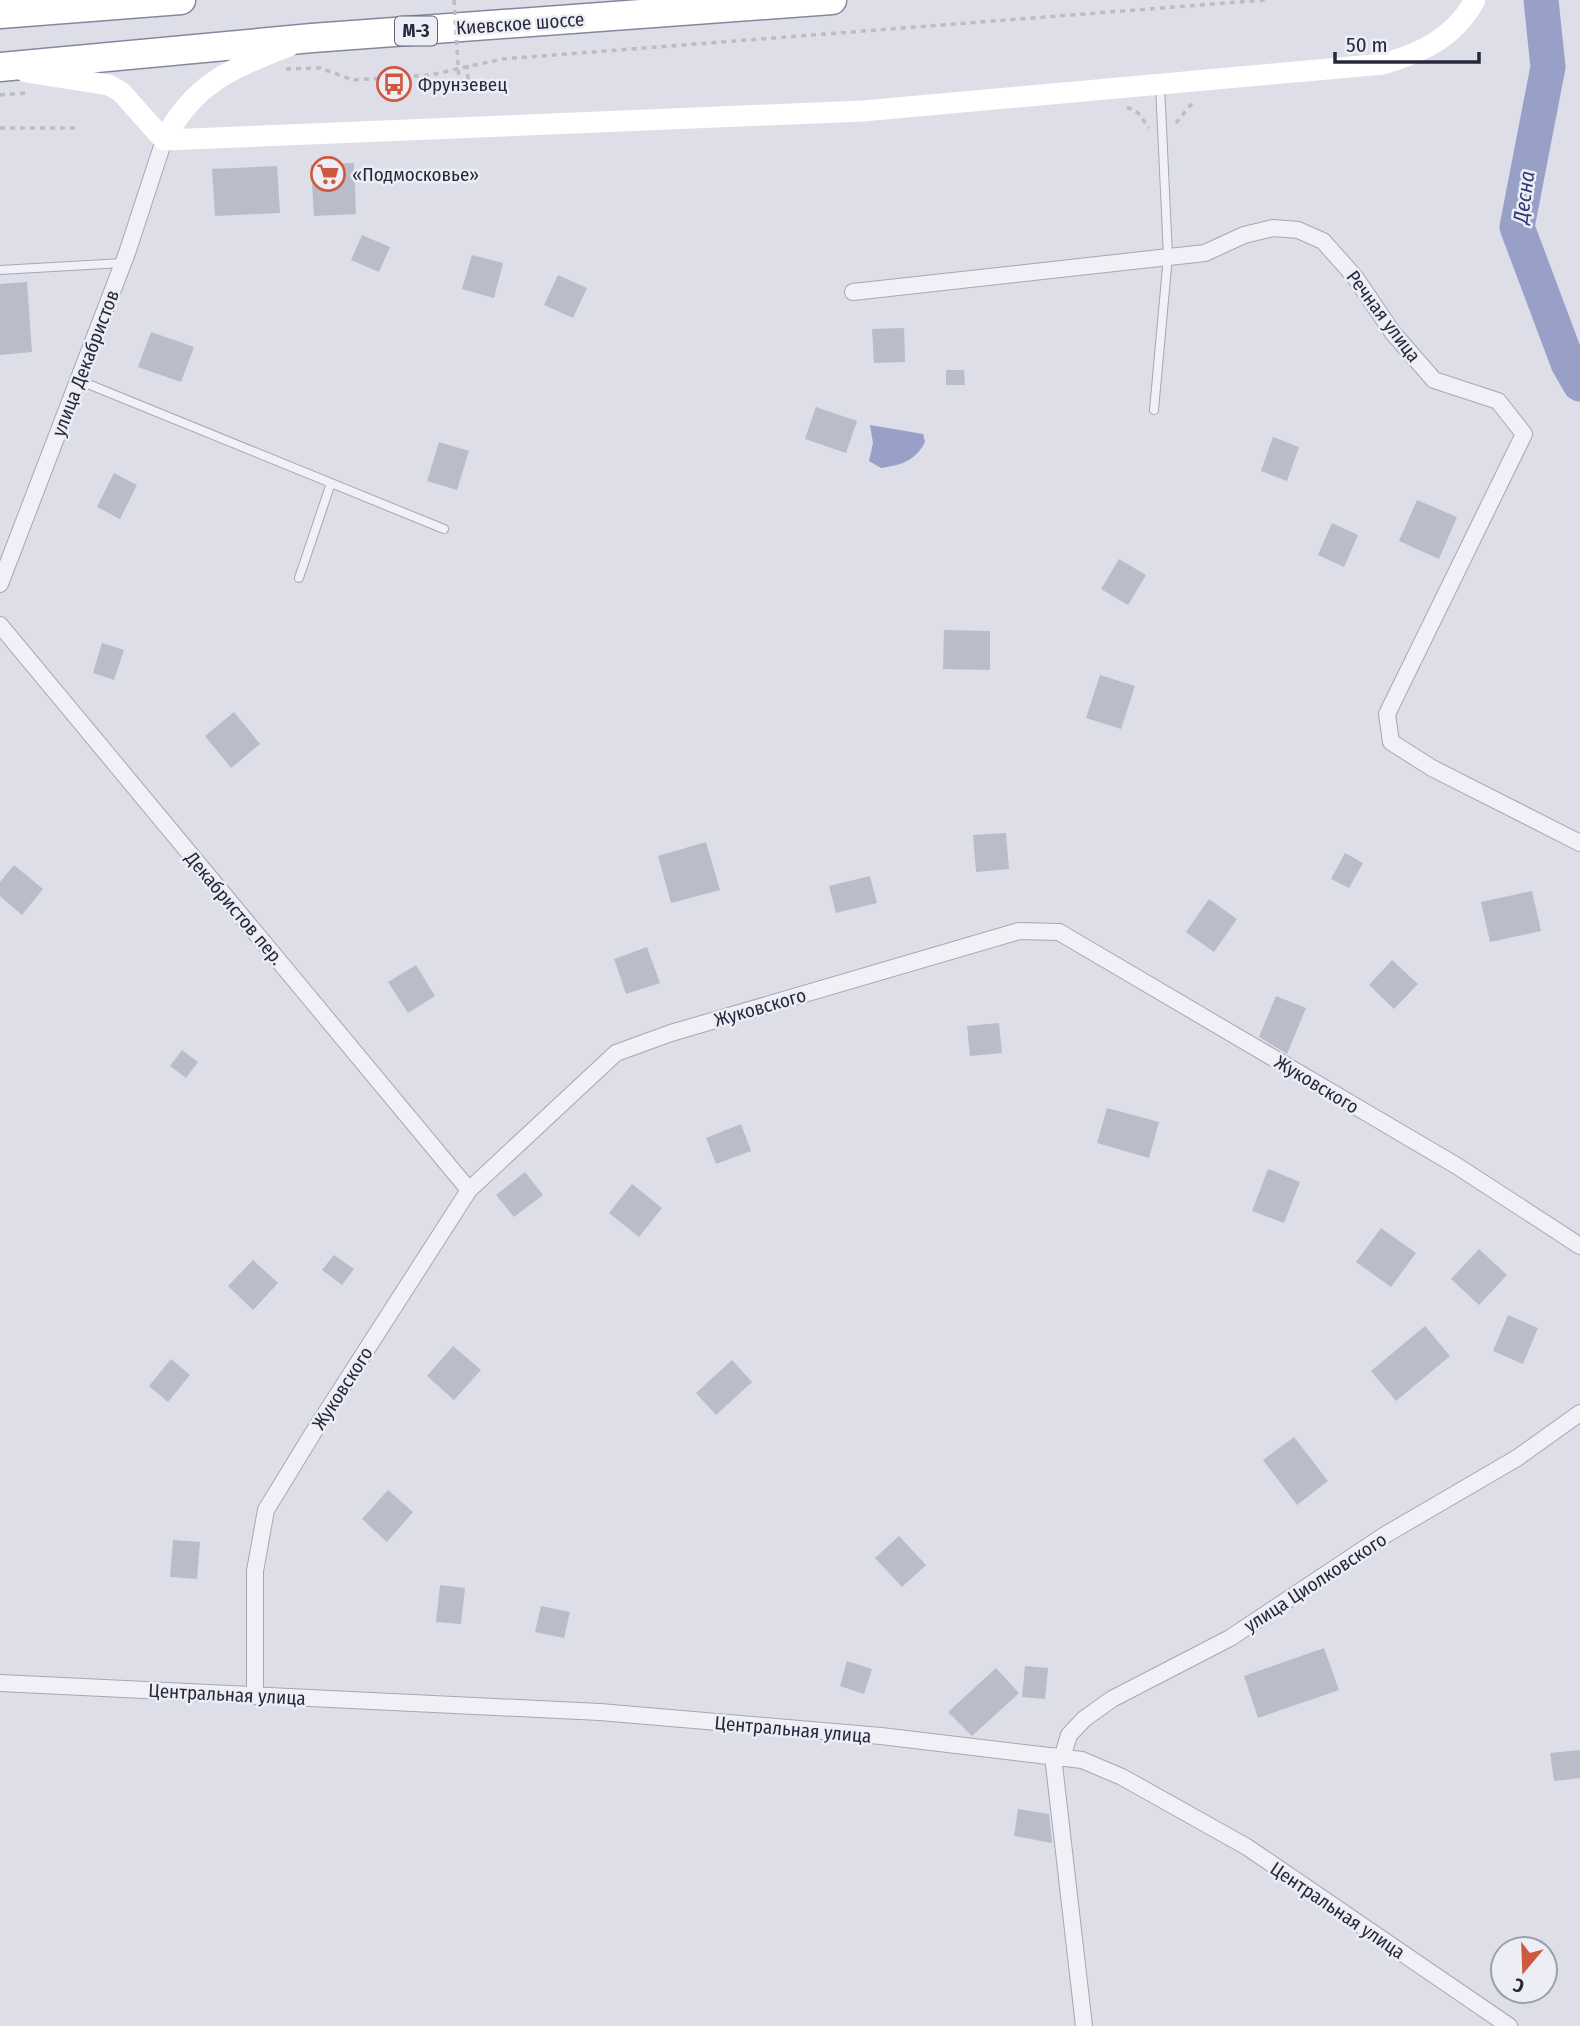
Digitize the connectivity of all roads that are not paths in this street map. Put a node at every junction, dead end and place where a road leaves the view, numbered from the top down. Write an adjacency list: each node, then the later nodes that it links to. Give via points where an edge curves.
1 (181, 0): 4 (highway)
2 (832, 0): 5 (highway, Киевское шоссе / М-3)
3 (1475, 0): 7 (street, via 1463,20 1437,42 1384,64)
4 (0, 14)
5 (313, 38): 6 (highway, Киевское шоссе / М-3); 8 (street, via 223,73)
6 (0, 68): 10 (street, via 108,85 121,92)
7 (1160, 84): 9 (street, via 863,111); 11 (lane)
8 (188, 103): 9 (street, via 184,115 189,129); 10 (street)
9 (205, 139): 10 (street)
10 (164, 140): 12 (street, улица Декабристов)
11 (1168, 256): 14 (street, Речная улица); 16 (lane); 22 (street, Речная улица, via 1205,253 1273,228 1298,230 1323,241 1434,380 1498,401 1524,434 1387,714 1391,742 1432,768)
12 (123, 263): 13 (lane); 15 (street, улица Декабристов)
13 (0, 270)
14 (853, 292)
15 (78, 380): 17 (lane); 20 (street, улица Декабристов)
16 (1154, 410)
17 (331, 483): 18 (lane); 19 (lane)
18 (444, 529)
19 (299, 578)
20 (0, 584)
21 (0, 625): 23 (street, Декабристов пер.)
22 (1580, 843)
23 (469, 1190): 24 (street, Жуковского, via 616,1053 1019,931 1059,932 1457,1166); 27 (street, Жуковского, via 266,1510 255,1571)
24 (1580, 1246)
25 (1580, 1413): 28 (street, улица Циолковского, via 1517,1458 1385,1535 1230,1638 1112,1699 1084,1718)
26 (0, 1683): 27 (street, Центральная улица)
27 (256, 1696): 28 (street, Центральная улица, via 600,1712)
28 (1058, 1757): 29 (street); 30 (street, Центральная улица, via 1082,1760 1122,1777 1247,1847)
29 (1084, 2026)
30 (1509, 2026)

